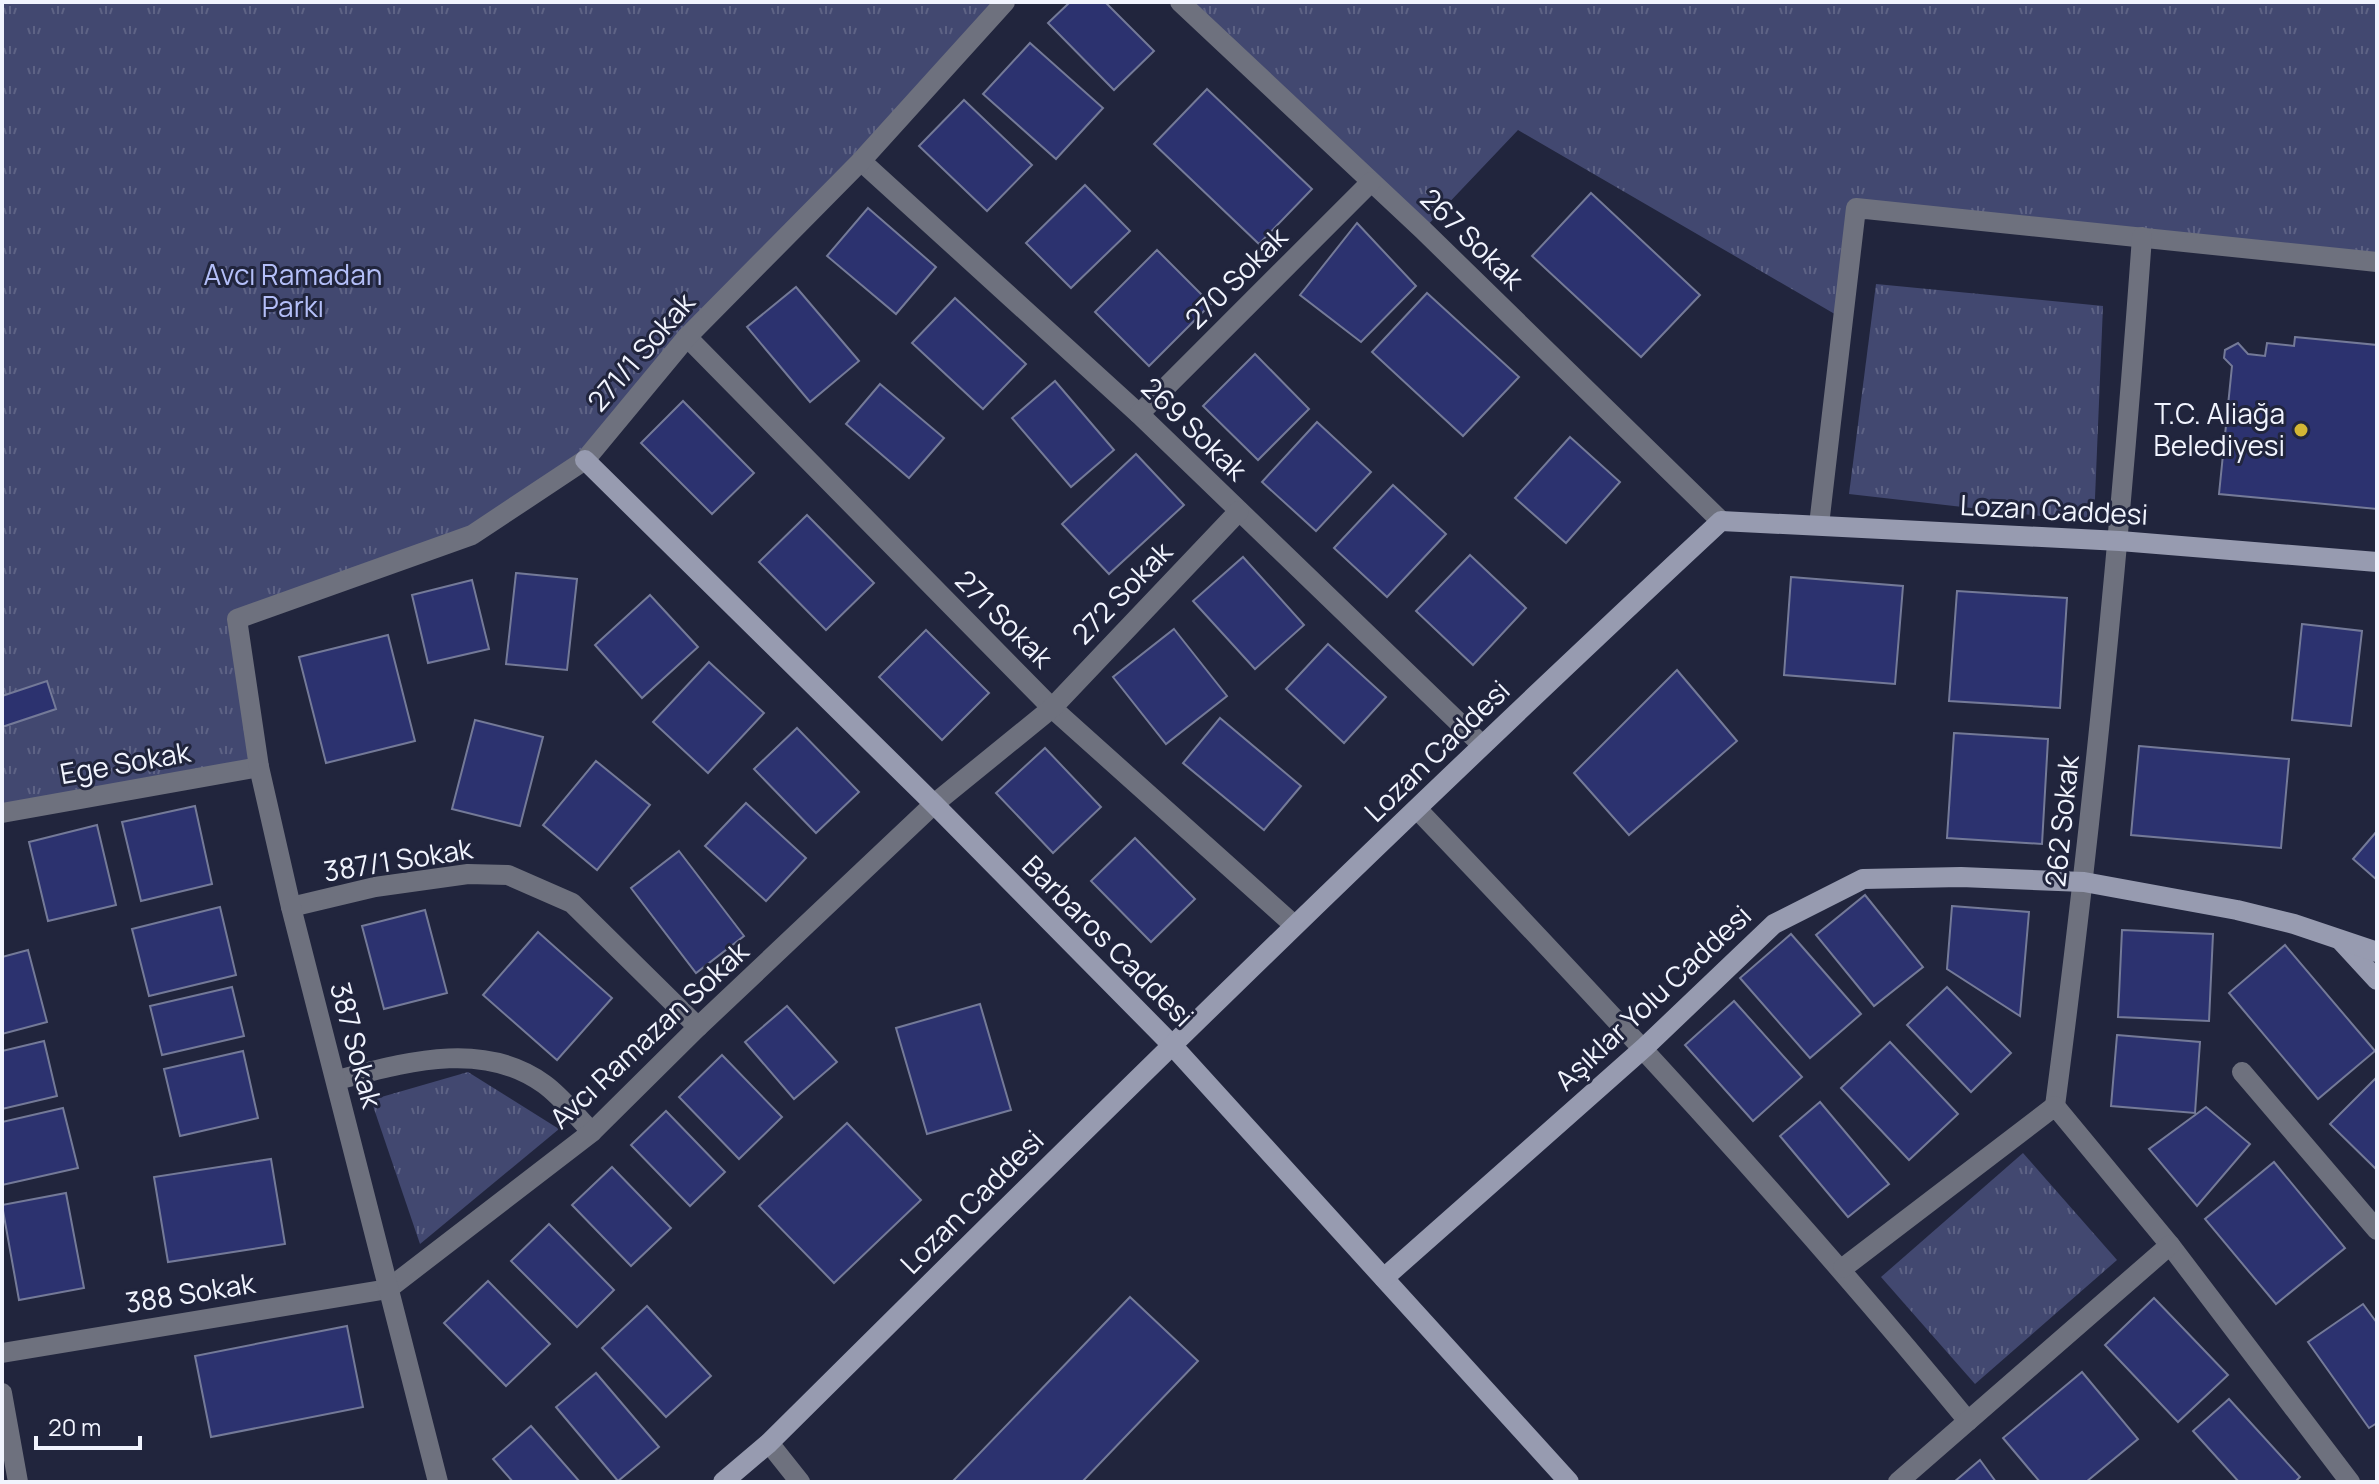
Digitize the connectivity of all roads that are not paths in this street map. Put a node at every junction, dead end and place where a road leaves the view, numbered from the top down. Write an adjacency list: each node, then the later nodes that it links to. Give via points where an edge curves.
1 (1005, 2): 3 (street, 271/1 Sokak)
2 (1180, 2): 4 (street, 267 Sokak)
3 (861, 161): 7 (street, 271/1 Sokak); 8 (street, 269 Sokak)
4 (1371, 182): 8 (street, 270 Sokak); 11 (street, 267 Sokak)
5 (2142, 237): 6 (street); 12 (street, via 1856,208); 13 (street, 262 Sokak)
6 (2377, 262)
7 (687, 337): 9 (street, 271/1 Sokak); 16 (street, 271 Sokak)
8 (1139, 414): 10 (street, 269 Sokak)
9 (585, 460): 15 (street, 271/1 Sokak, via 472,535); 19 (street, Barbaros Caddesi)
10 (1239, 511): 16 (street, 272 Sokak); 17 (street, 269 Sokak)
11 (1721, 521): 12 (street, Lozan Caddesi); 17 (street, Lozan Caddesi)
12 (1819, 525): 13 (street, Lozan Caddesi)
13 (2120, 541): 14 (street, Lozan Caddesi); 22 (street, 262 Sokak)
14 (2377, 562)
15 (237, 619): 18 (street, 387 Sokak)
16 (1052, 708): 19 (street, 272 Sokak); 24 (street, 271 Sokak)
17 (1481, 744): 20 (street, Lozan Caddesi)
18 (259, 767): 21 (street, Ege Sokak); 23 (street, 387 Sokak)
19 (934, 804): 28 (street, Avcı Ramazan Sokak); 29 (street, Barbaros Caddesi)
20 (1418, 810): 24 (street, Lozan Caddesi); 30 (street)
21 (2, 813)
22 (2084, 882): 25 (street, Aşıklar Yolu Caddesi, via 2237,910); 30 (street, Aşıklar Yolu Caddesi, via 1863,879 1774,924); 33 (street, 262 Sokak)
23 (291, 907): 28 (street, 387/1 Sokak, via 375,887 468,874 508,875 572,903); 32 (street, 387 Sokak)
24 (1294, 925): 29 (street, Lozan Caddesi)
25 (2340, 939): 26 (street, Aşıklar Yolu Caddesi); 27 (street)
26 (2377, 952)
27 (2377, 980)
28 (698, 1027): 34 (street, Avcı Ramazan Sokak)
29 (1171, 1044): 38 (street, Barbaros Caddesi); 43 (street, Lozan Caddesi)
30 (1645, 1047): 37 (street); 38 (street, Aşıklar Yolu Caddesi)
31 (2242, 1072): 35 (street)
32 (337, 1080): 34 (street, via 444,1057 503,1062 545,1084); 39 (street, 387 Sokak)
33 (2055, 1106): 36 (street); 37 (street)
34 (592, 1132): 39 (street, Avcı Ramazan Sokak)
35 (2377, 1230)
36 (2170, 1245): 42 (street); 50 (street)
37 (1843, 1268): 42 (street)
38 (1384, 1278): 48 (street, Barbaros Caddesi)
39 (388, 1289): 40 (street, 388 Sokak); 45 (street, 387 Sokak)
40 (2, 1353)
41 (2, 1393): 44 (street)
42 (1968, 1421): 49 (street)
43 (769, 1443): 46 (street, Lozan Caddesi); 47 (street)
44 (18, 1482)
45 (438, 1482)
46 (723, 1482)
47 (800, 1482)
48 (1569, 1482)
49 (1898, 1482)
50 (2350, 1482)

